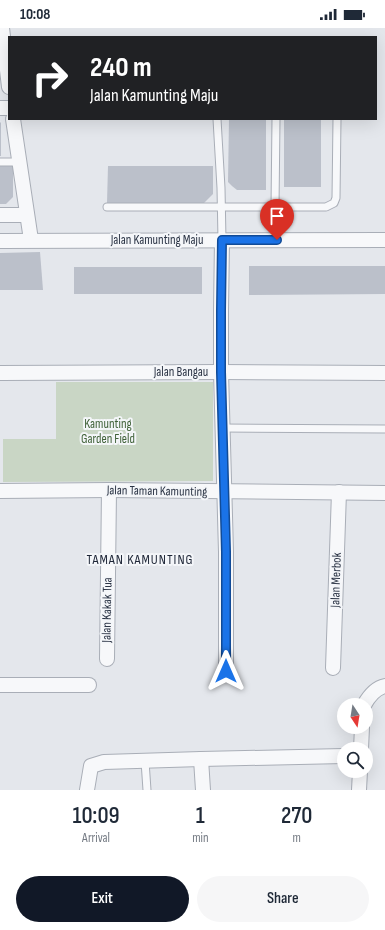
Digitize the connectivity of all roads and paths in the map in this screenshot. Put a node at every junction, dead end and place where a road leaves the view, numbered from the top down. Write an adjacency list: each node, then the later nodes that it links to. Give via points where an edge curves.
1 (2, 28): 2 (street)
2 (3, 53): 3 (street)
3 (8, 81)
4 (13, 120): 9 (street)
5 (217, 120): 10 (lane)
6 (276, 120): 11 (lane)
7 (337, 120): 11 (lane, via 334,203 326,207)
8 (0, 162): 9 (lane)
9 (19, 162): 14 (street)
10 (221, 207): 11 (lane); 12 (lane); 16 (lane)
11 (275, 207)
12 (107, 208)
13 (0, 215): 14 (street)
14 (27, 215): 15 (street)
15 (31, 240): 16 (street, Jalan Kamunting Maju); 18 (street, Jalan Kamunting Maju)
16 (222, 240): 17 (street, Jalan Kamunting Maju); 19 (street)
17 (385, 240)
18 (0, 241)
19 (221, 372): 20 (street, Jalan Bangau); 21 (street, Jalan Bangau); 22 (street)
20 (385, 373)
21 (0, 374)
22 (222, 428): 23 (lane); 26 (street)
23 (385, 429)
24 (109, 490): 25 (street, Jalan Taman Kamunting); 26 (street, Jalan Taman Kamunting); 29 (street, Jalan Kakak Tua)
25 (0, 491)
26 (224, 491): 27 (street, Jalan Taman Kamunting); 31 (street)
27 (339, 492): 28 (street, Jalan Taman Kamunting); 30 (street, Jalan Merbok)
28 (385, 493)
29 (107, 658)
30 (333, 668)
31 (226, 671)
32 (89, 685): 33 (street)
33 (0, 686)
34 (385, 686): 35 (street)
35 (368, 698)
36 (337, 756): 37 (street)
37 (201, 759): 38 (street); 42 (street)
38 (145, 761): 40 (street, via 104,762 91,766); 41 (lane)
39 (360, 778): 43 (street)
40 (87, 790)
41 (147, 790)
42 (203, 790)
43 (359, 790)

